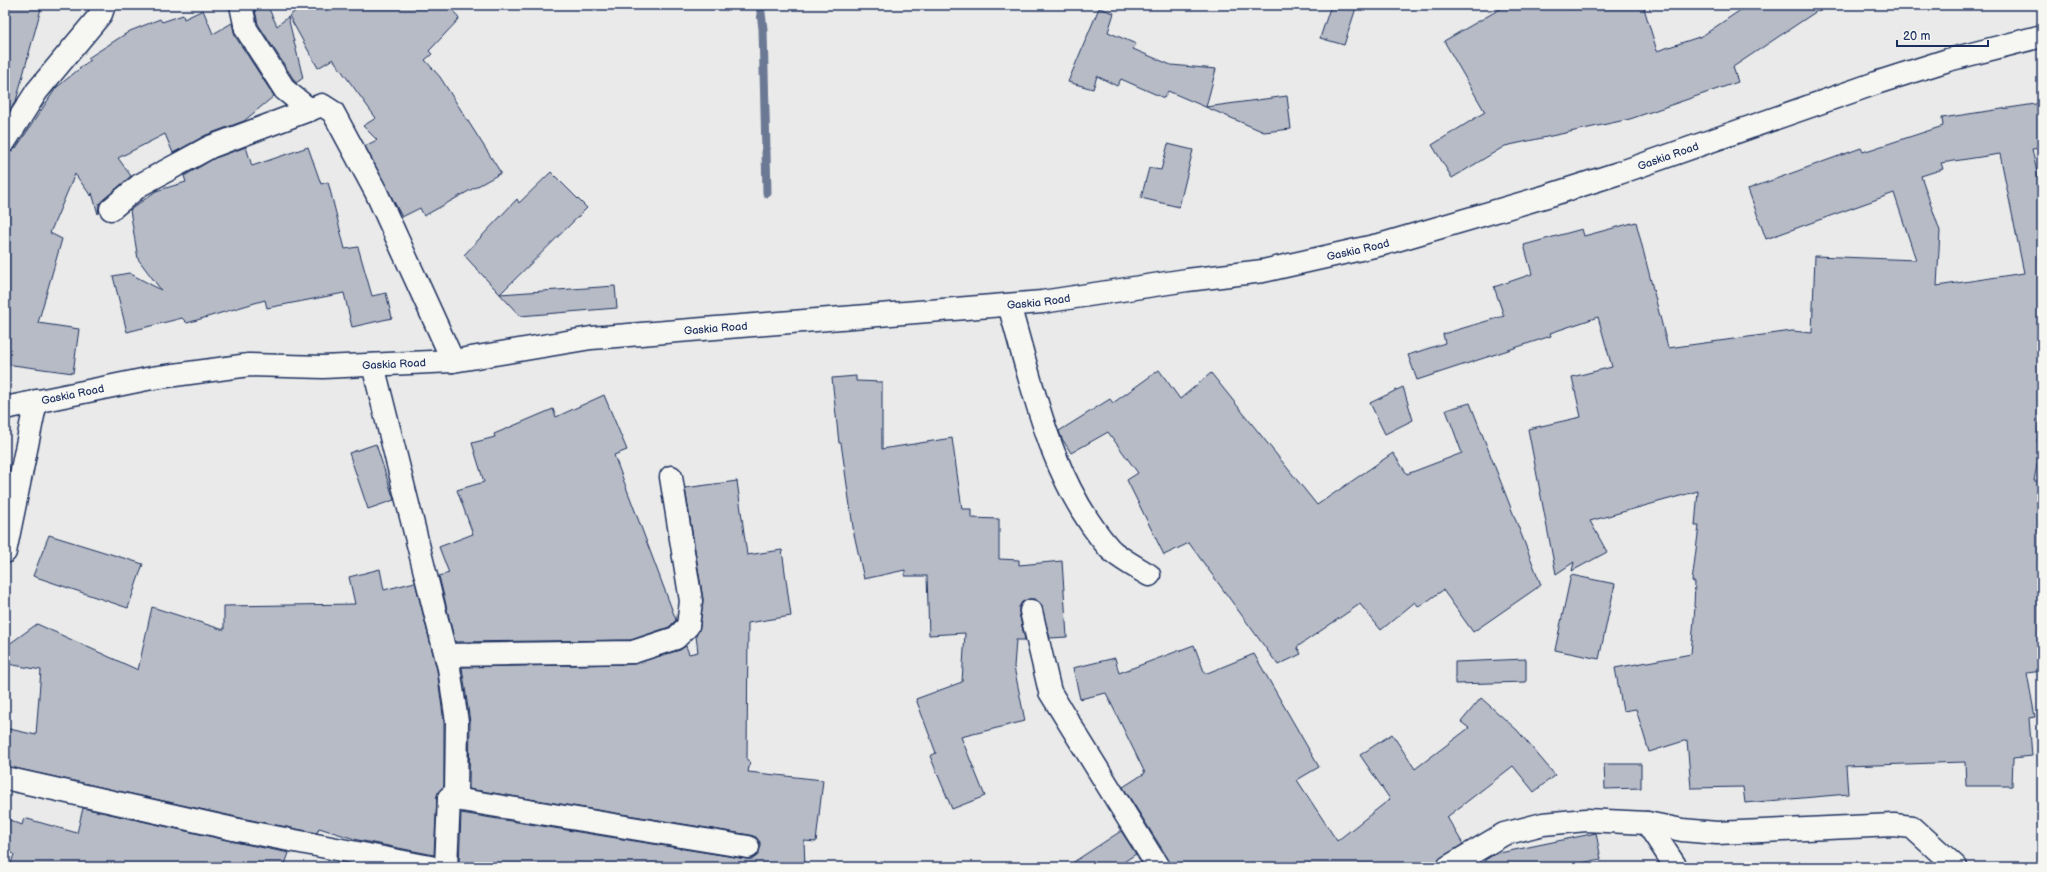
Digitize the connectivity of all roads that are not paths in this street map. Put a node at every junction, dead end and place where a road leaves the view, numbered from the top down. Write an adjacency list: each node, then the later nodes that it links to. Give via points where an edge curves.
1 (104, 5): 5 (street, via 101,14 37,91)
2 (241, 5): 4 (street, via 246,29 285,90)
3 (2042, 36): 7 (street, Gaskia Road, via 1948,60 1619,173 1383,244 1263,271)
4 (310, 110): 6 (street, via 210,147 140,185); 8 (street, via 322,105 337,118 376,192)
5 (5, 141)
6 (111, 209)
7 (1009, 305): 8 (street, Gaskia Road, via 591,338); 14 (street, via 1058,463 1084,514 1110,549)
8 (453, 361): 9 (street, Gaskia Road)
9 (373, 365): 10 (street, Gaskia Road, via 249,365 152,378); 16 (street)
10 (36, 401): 11 (street, Gaskia Road); 13 (street)
11 (5, 408)
12 (671, 477): 16 (street, via 691,601 688,626 676,638 633,652)
13 (5, 552)
14 (1150, 575)
15 (1031, 611): 23 (street, via 1050,692)
16 (446, 655): 18 (street, via 456,722 456,792)
17 (5, 778): 21 (street, via 238,830)
18 (450, 798): 20 (street); 22 (street)
19 (1647, 823): 24 (street, via 1586,820 1543,824 1504,834); 25 (street); 26 (street, via 1717,833 1894,825 1912,827)
20 (748, 847)
21 (430, 867)
22 (446, 867)
23 (1158, 867)
24 (1448, 867)
25 (1676, 867)
26 (1956, 867)

